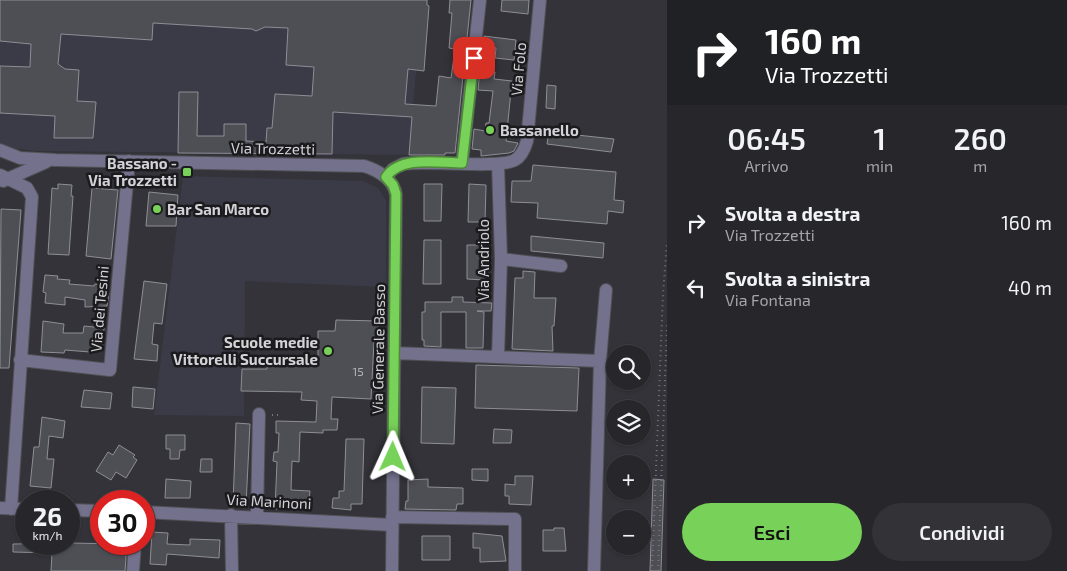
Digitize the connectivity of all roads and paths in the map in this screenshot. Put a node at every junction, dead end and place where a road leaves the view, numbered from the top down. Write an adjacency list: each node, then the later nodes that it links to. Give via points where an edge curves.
1 (480, 0): 6 (street)
2 (540, 0): 7 (street, Via Folo, via 526,148 515,160)
3 (0, 150): 4 (street, Via Trozzetti, via 20,158)
4 (56, 160): 5 (street, Via Trozzetti); 9 (street)
5 (129, 161): 8 (street, Via Trozzetti, via 364,166); 17 (street, Via dei Tesini, via 110,370)
6 (462, 163): 7 (street); 8 (street, via 403,164)
7 (498, 164): 11 (street, Via Andriolo)
8 (386, 177): 15 (street, Via Generale Basso, via 396,194)
9 (2, 179): 17 (street, via 27,188 32,197)
10 (667, 242): 20 (path, via 662,294)
11 (501, 259): 12 (street); 16 (street, Via Andriolo)
12 (560, 266)
13 (606, 290): 18 (street)
14 (667, 325): 20 (path)
15 (394, 353): 16 (street); 25 (street, Via Generale Basso)
16 (498, 357): 18 (street)
17 (20, 360): 21 (street)
18 (600, 361): 33 (street)
19 (259, 414): 24 (street)
20 (657, 506): 26 (path); 27 (path)
21 (5, 509)
22 (155, 512): 23 (street, Via Marinoni)
23 (231, 515): 24 (street, Via Marinoni); 30 (street)
24 (257, 516): 25 (street, Via Marinoni)
25 (392, 521): 31 (street, Via Generale Basso); 32 (street, Via Marinoni, via 515,519)
26 (653, 528): 27 (path); 34 (path)
27 (660, 528): 35 (path)
28 (134, 555): 29 (street)
29 (133, 571)
30 (232, 571)
31 (392, 571)
32 (515, 571)
33 (594, 571)
34 (652, 571)
35 (658, 571)

